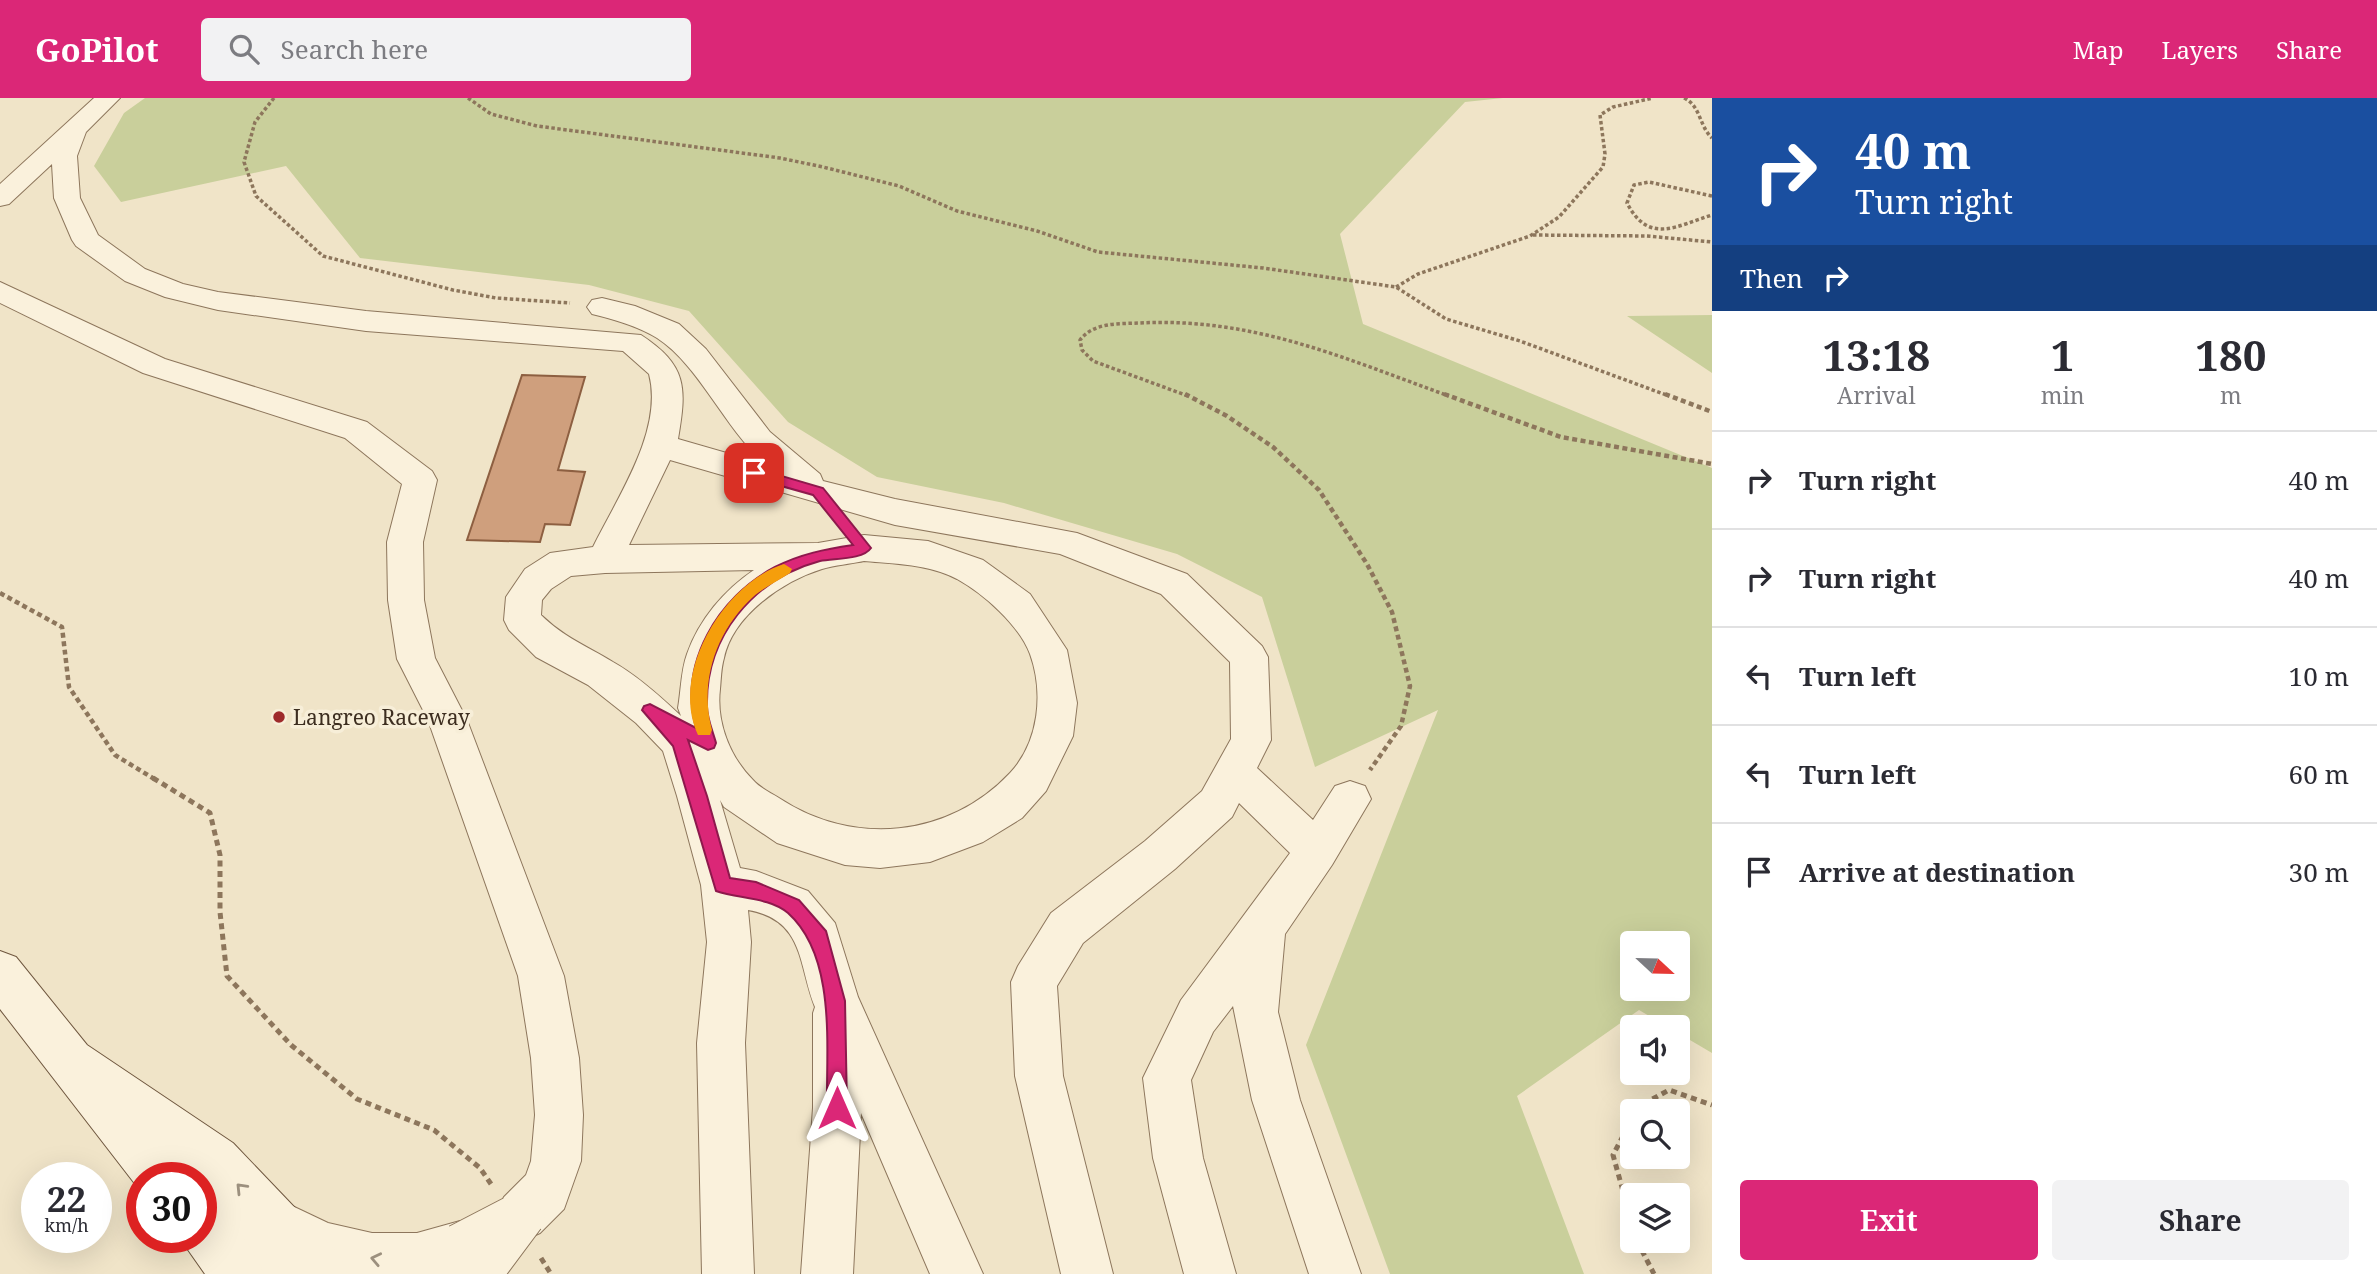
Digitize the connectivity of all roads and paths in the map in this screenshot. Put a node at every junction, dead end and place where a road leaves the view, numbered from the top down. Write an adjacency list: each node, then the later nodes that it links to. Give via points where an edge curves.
1 (108, 98): 6 (street)
2 (274, 98): 15 (path, via 255,122 244,162 256,196 323,256 496,298)
3 (468, 98): 13 (path, via 502,119 537,126 823,167 899,186 957,211 1098,252)
4 (1653, 98): 11 (path, via 1613,107 1600,115 1599,136 1606,157 1602,170 1556,219)
5 (1684, 98): 7 (path, via 1698,108 1698,119)
6 (76, 126): 9 (street); 17 (street, via 64,156 67,198 86,240 135,275 218,301 366,321 630,342 653,356 671,387)
7 (1712, 138)
8 (1712, 196): 10 (path, via 1649,182 1634,185 1627,203 1633,218 1651,228 1672,230)
9 (0, 198)
10 (1712, 215)
11 (1532, 235): 12 (path, via 1647,236); 13 (path, via 1419,272)
12 (1712, 243)
13 (1396, 287): 16 (path, via 1446,319 1520,341)
14 (0, 291): 39 (street, via 154,366 356,430 420,480 405,542 406,600 416,659 447,720 541,976 555,1058 556,1161)
15 (602, 307): 19 (street, via 668,331 695,356 758,440)
16 (1712, 412)
17 (660, 445): 19 (street); 22 (street)
18 (1712, 464): 27 (path, via 1561,437 1303,343 1233,326 1172,321 1109,324 1087,331 1080,341 1093,361 1175,390 1227,416 1273,447 1319,490 1367,564 1392,612 1410,686 1401,726)
19 (818, 492): 20 (street); 26 (street, via 895,512 1065,542 1174,584 1249,657 1251,740)
20 (864, 548): 21 (street); 25 (street, via 928,554 970,570 1017,604 1048,650 1058,703 1053,736 1032,778 1007,805 968,829 930,843 880,849 845,846 792,830 739,794)
21 (818, 556): 22 (street); 25 (street, via 750,591 726,616 705,655 698,708)
22 (605, 559): 24 (street, via 563,563 538,579 524,597 522,620 549,646 602,674)
23 (0, 593): 39 (path, via 62,626 69,687 115,755 210,813 220,855 227,976 290,1045 356,1099 434,1130)
24 (650, 710): 25 (street); 29 (street, via 680,742)
25 (708, 743)
26 (1234, 772): 28 (street); 52 (street, via 1217,804 1067,928 1034,982 1039,1076)
27 (1350, 799): 28 (street)
28 (1317, 850): 30 (street)
29 (723, 885): 32 (street, via 756,891 793,906 819,938); 49 (street, via 729,942 721,1043)
30 (1263, 929): 53 (street, via 1197,1016 1167,1078 1178,1158); 54 (street, via 1255,1012 1276,1100)
31 (0, 973): 33 (street)
32 (836, 1001): 50 (street, via 837,1108); 51 (street)
33 (70, 1062): 37 (street); 41 (street, one-way to 33, via 215,1161)
34 (1653, 1099): 35 (path, via 1669,1090)
35 (1712, 1105)
36 (1620, 1141): 38 (path, via 1613,1154)
37 (149, 1162)
38 (1621, 1183)
39 (525, 1211): 44 (street, bridge); 48 (path)
40 (217, 1219): 46 (street, via 235,1231)
41 (271, 1220): 44 (street, one-way to 41, via 389,1262 341,1252 306,1240); 47 (street)
42 (217, 1247): 45 (street)
43 (1643, 1253): 55 (path)
44 (452, 1263)
45 (238, 1274)
46 (273, 1274)
47 (321, 1274)
48 (551, 1274)
49 (728, 1274)
50 (827, 1274)
51 (957, 1274)
52 (1087, 1274)
53 (1210, 1274)
54 (1335, 1274)
55 (1654, 1274)

